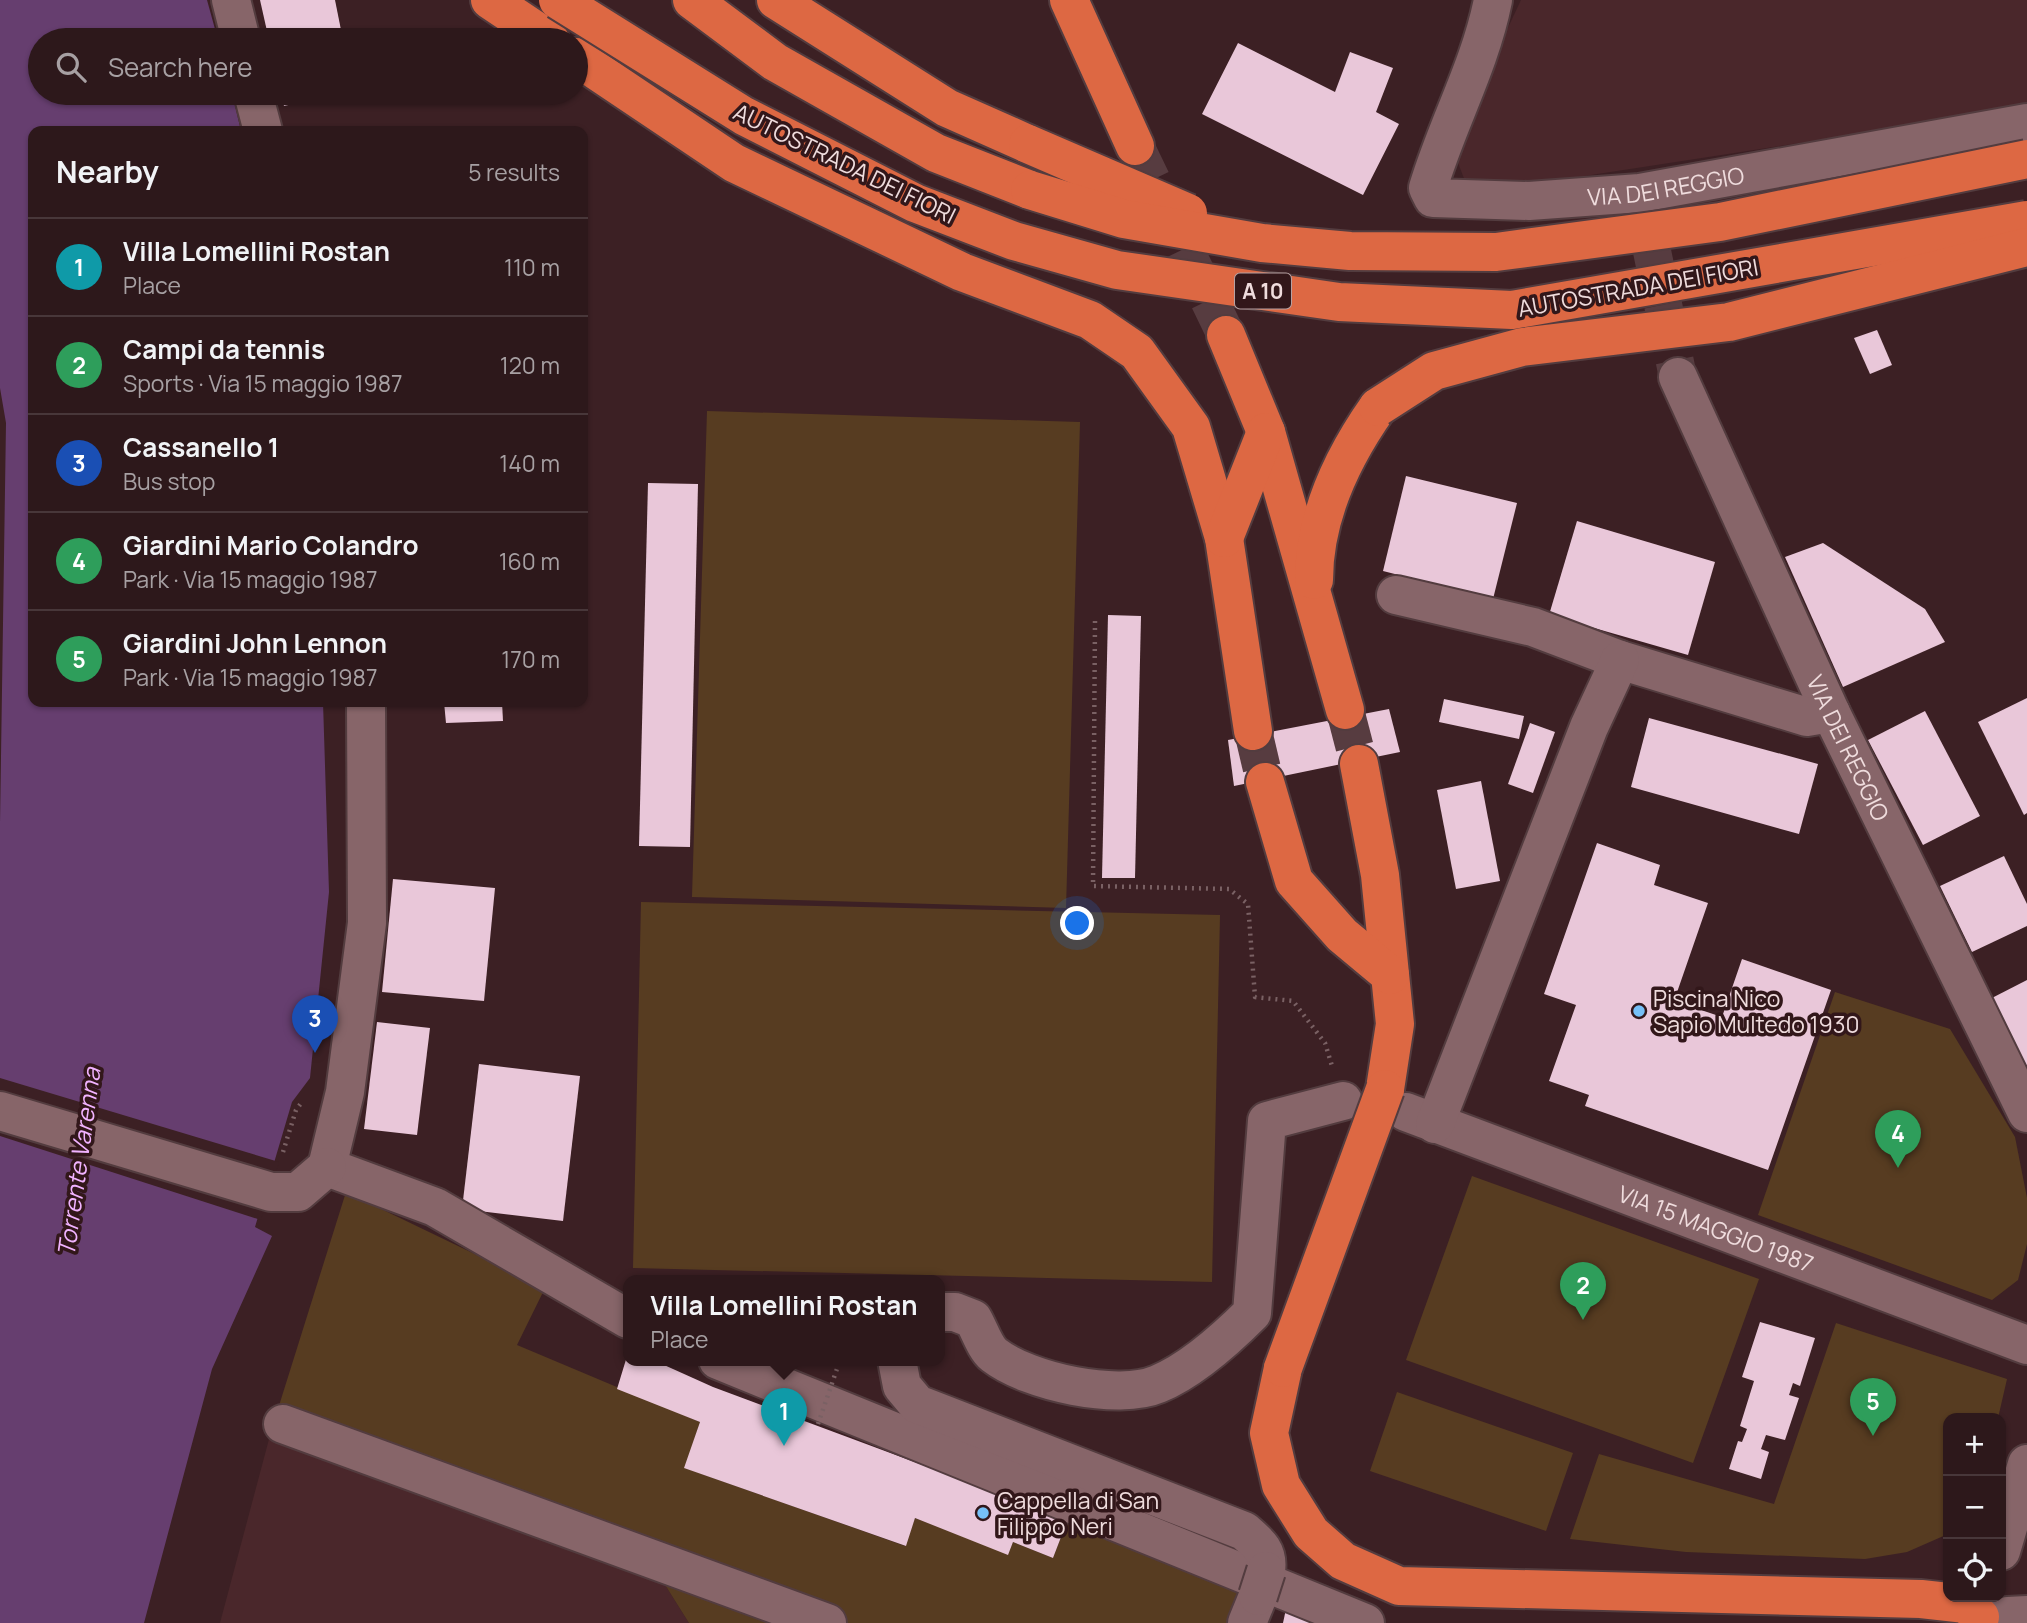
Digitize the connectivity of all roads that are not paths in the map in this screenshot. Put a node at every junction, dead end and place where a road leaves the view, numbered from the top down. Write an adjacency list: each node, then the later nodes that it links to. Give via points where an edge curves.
1 (231, 0): 8 (street)
2 (490, 0): 9 (highway)
3 (558, 0): 16 (highway, AUTOSTRADA DEI FIORI / A 10, bridge, via 744,116 915,203 1014,241 1117,270 1339,302 1512,310)
4 (692, 0): 17 (highway, A 10, bridge, via 775,62 936,153 1030,190 1124,219)
5 (776, 0): 17 (highway, bridge, via 947,107 1136,193)
6 (1069, 0): 14 (highway)
7 (1493, 0): 12 (street, VIA DEI REGGIO, via 1486,37 1440,148 1428,188 1433,198 1529,201 1640,193)
8 (238, 28)
9 (532, 28)
10 (588, 65): 22 (highway, via 734,163 962,272 1090,320 1137,352 1191,427)
11 (256, 105): 13 (street)
12 (2027, 123)
13 (261, 126)
14 (1135, 146)
15 (2027, 159): 17 (highway, A 10, bridge, via 1720,222 1496,252 1350,251)
16 (2027, 220)
17 (1262, 243)
18 (2027, 247): 24 (highway, bridge, via 1729,323 1522,348 1434,371 1378,407 1361,431 1334,484 1318,542)
19 (1226, 335): 21 (highway)
20 (1678, 377): 28 (street, VIA DEI REGGIO)
21 (1266, 432): 22 (highway); 24 (highway)
22 (1224, 538): 29 (highway)
23 (1396, 595): 25 (street, via 1533,627)
24 (1314, 603): 27 (highway)
25 (1620, 660): 28 (street, via 1807,717); 36 (street)
26 (366, 707): 37 (street, via 367,923 345,1092)
27 (1345, 709)
28 (1831, 713): 35 (street, VIA DEI REGGIO)
29 (1253, 732)
30 (1359, 764): 32 (highway, via 1380,875)
31 (1265, 782): 32 (highway, via 1294,881 1342,935)
32 (1390, 975): 36 (highway, via 1395,1024)
33 (1343, 1101): 38 (street, via 1267,1121 1252,1313 1222,1343 1157,1384 1102,1390 1046,1381 993,1354 972,1319)
34 (0, 1111): 37 (street, via 271,1192 298,1192)
35 (2027, 1113)
36 (1421, 1114): 40 (street, VIA 15 MAGGIO 1987); 47 (highway, bridge, via 1283,1368 1269,1433 1280,1485 1311,1533 1343,1560 1399,1586 1932,1600 1966,1604)
37 (327, 1167): 39 (street, via 435,1207)
38 (945, 1312)
39 (623, 1316)
40 (2027, 1345)
41 (733, 1366): 50 (street)
42 (898, 1366): 46 (street, via 902,1386 917,1404 1244,1531 1263,1547 1268,1561)
43 (283, 1424): 49 (street)
44 (2027, 1464): 45 (street)
45 (2004, 1539)
46 (1257, 1597)
47 (1985, 1612): 48 (street)
48 (2027, 1615)
49 (827, 1623)
50 (1365, 1623)

